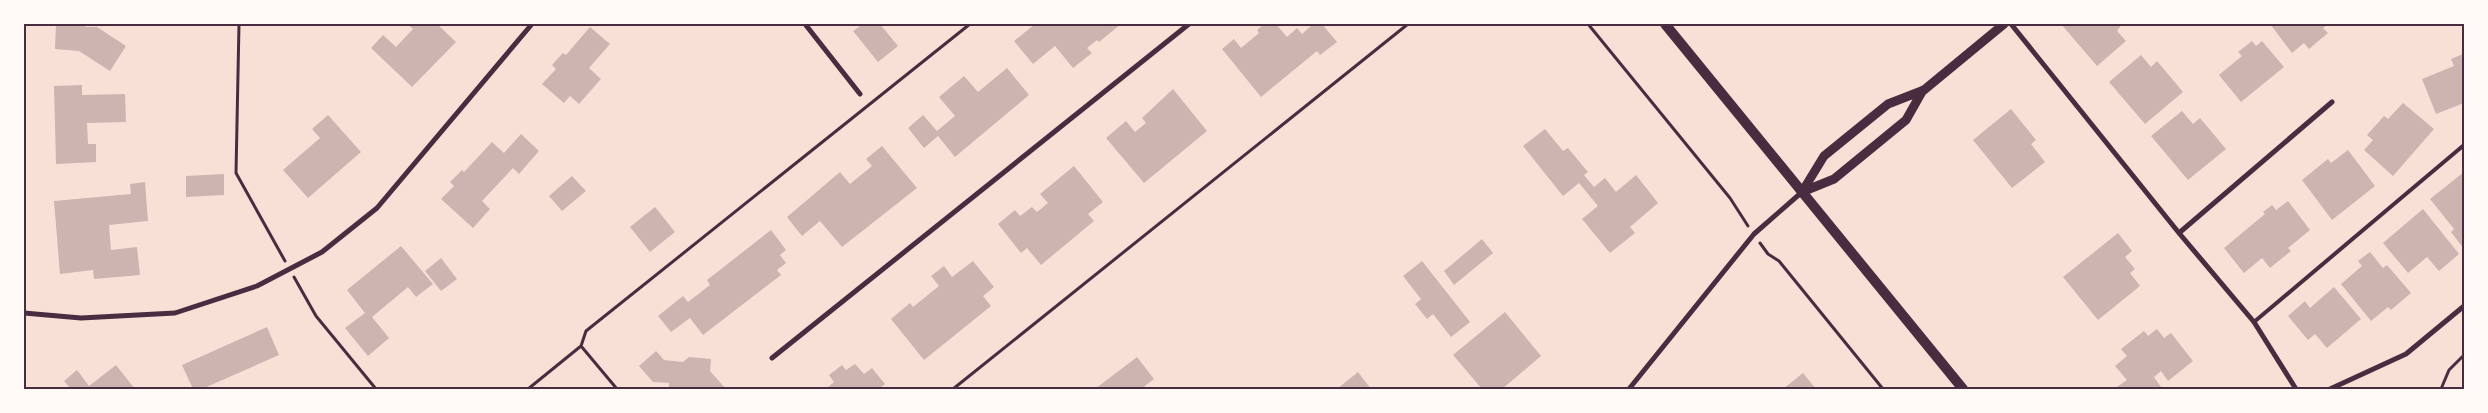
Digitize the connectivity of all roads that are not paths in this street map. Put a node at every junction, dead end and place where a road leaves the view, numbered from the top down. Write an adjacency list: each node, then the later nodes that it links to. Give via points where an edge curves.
1 (532, 24): 14 (street, via 377,208 322,252 257,286 175,313 81,318)
2 (805, 24): 8 (street)
3 (1189, 24): 16 (street)
4 (1665, 24): 11 (main road)
5 (2004, 24): 7 (street)
6 (2011, 24): 12 (street)
7 (1924, 90): 11 (street, via 1906,120 1834,179); 11 (street, via 1888,104 1824,156)
8 (860, 94)
9 (2332, 102): 12 (street)
10 (2464, 145): 15 (lane)
11 (1802, 192): 17 (street, via 1754,234); 18 (main road)
12 (2179, 233): 15 (street)
13 (2464, 306): 20 (street, via 2406,354)
14 (24, 313)
15 (2254, 322): 19 (street)
16 (772, 358)
17 (1629, 389)
18 (1963, 389)
19 (2296, 389)
20 (2330, 389)

